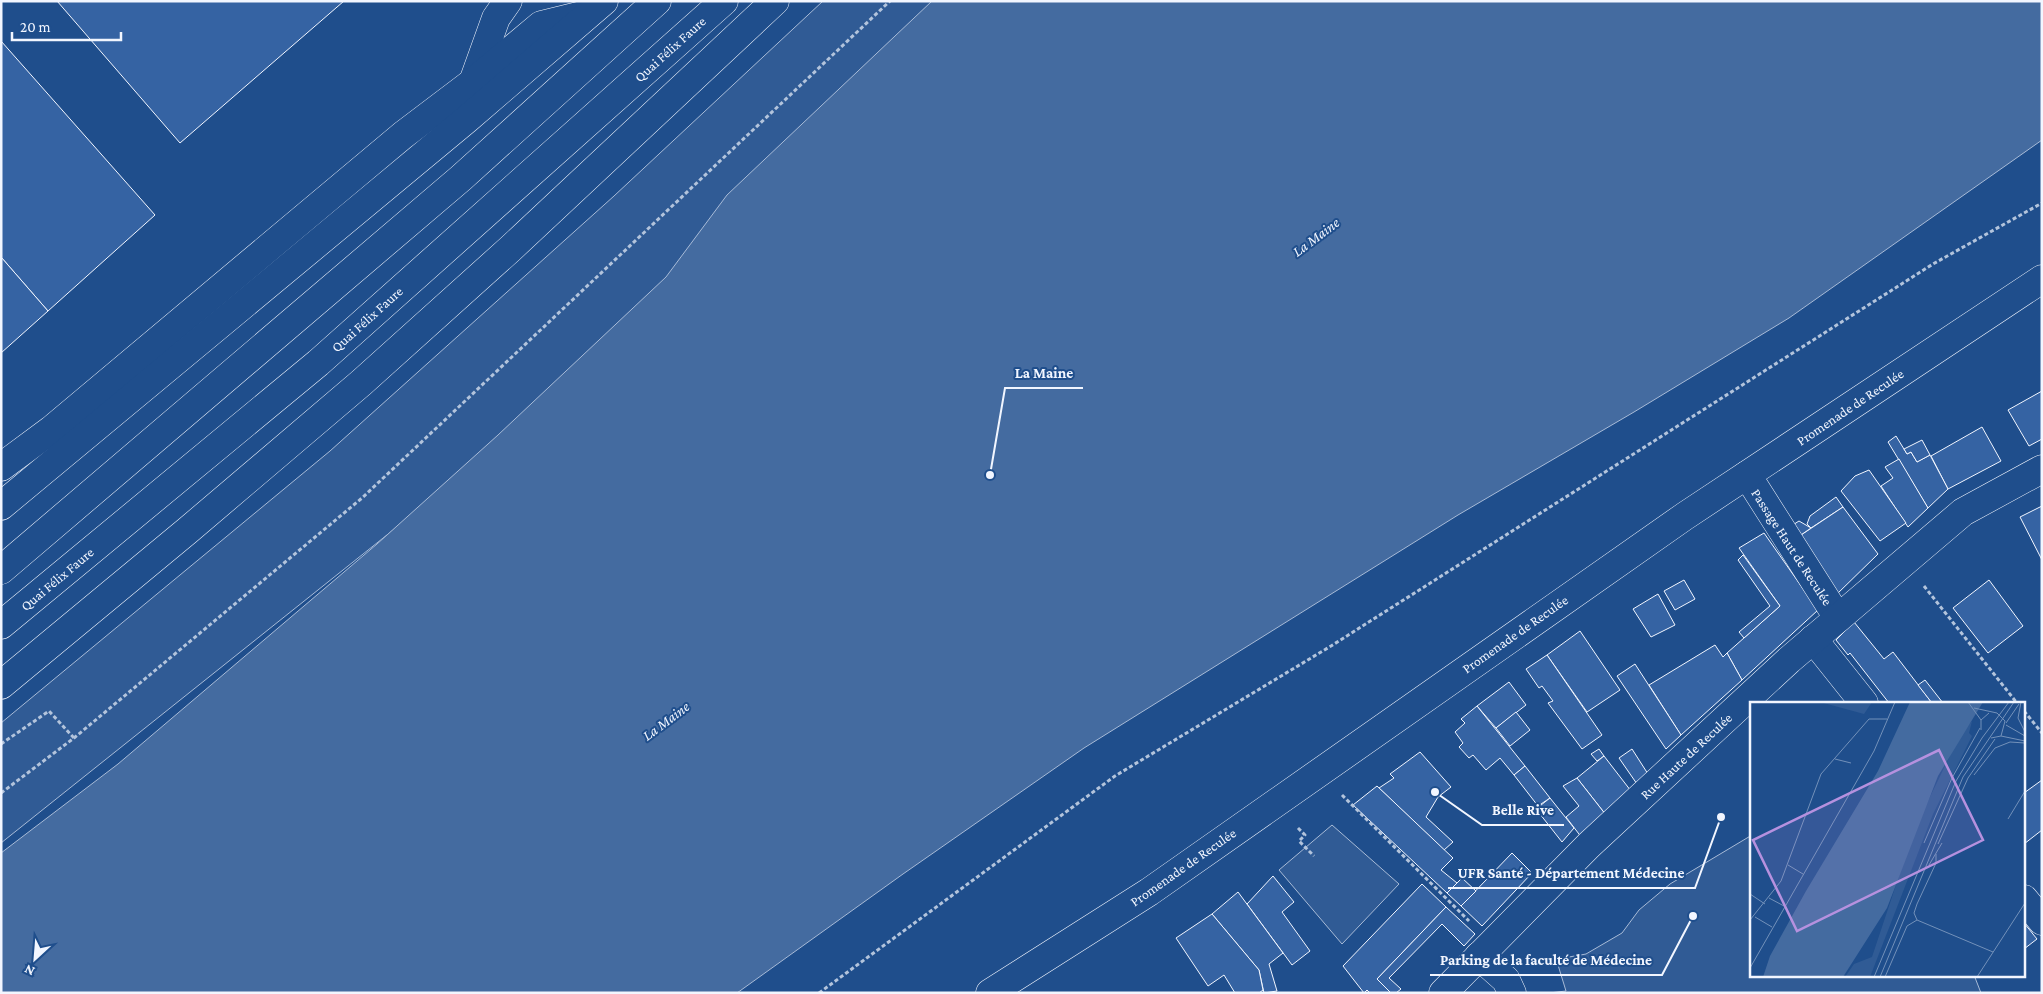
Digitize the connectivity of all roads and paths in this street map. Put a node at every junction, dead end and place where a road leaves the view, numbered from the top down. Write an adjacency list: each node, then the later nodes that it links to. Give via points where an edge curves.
1 (508, 1): 7 (main road, via 496,18)
2 (657, 1): 14 (main road, via 461,178)
3 (724, 1): 17 (main road, Quai Félix Faure, via 318,363)
4 (775, 1): 19 (main road, via 362,383)
5 (890, 1): 24 (path, via 362,498)
6 (597, 7): 7 (main road, via 541,25); 13 (main road)
7 (473, 82): 10 (main road, via 403,135 51,430)
8 (2042, 203): 34 (path, via 1933,264 1331,646 1115,776)
9 (2042, 279): 12 (main road, Promenade de Reculée)
10 (1, 467)
11 (2042, 469): 16 (main road, Rue Haute de Reculée, via 1963,512)
12 (1747, 475): 16 (main road, Passage Haut de Reculée); 35 (main road, Promenade de Reculée, via 1149,892)
13 (1, 506)
14 (1, 570)
15 (1922, 583): 21 (path)
16 (1838, 618): 18 (main road, Rue Haute de Reculée)
17 (1, 626)
18 (1813, 639): 20 (main road); 33 (main road, Rue Haute de Reculée, via 1589,845)
19 (1, 684)
20 (1863, 702)
21 (2016, 702)
22 (2026, 713): 23 (path)
23 (2042, 733)
24 (74, 738): 25 (path, via 49,711); 27 (path)
25 (1, 744)
26 (1339, 792): 32 (path)
27 (1, 793)
28 (1296, 826): 29 (path, via 1305,835 1299,841)
29 (1314, 856)
30 (2026, 902): 31 (main road)
31 (2042, 921)
32 (1475, 926)
33 (1479, 956): 36 (main road, Rue Haute de Reculée); 37 (main road, via 1506,980)
34 (819, 993)
35 (990, 993)
36 (1443, 993)
37 (1512, 993)

